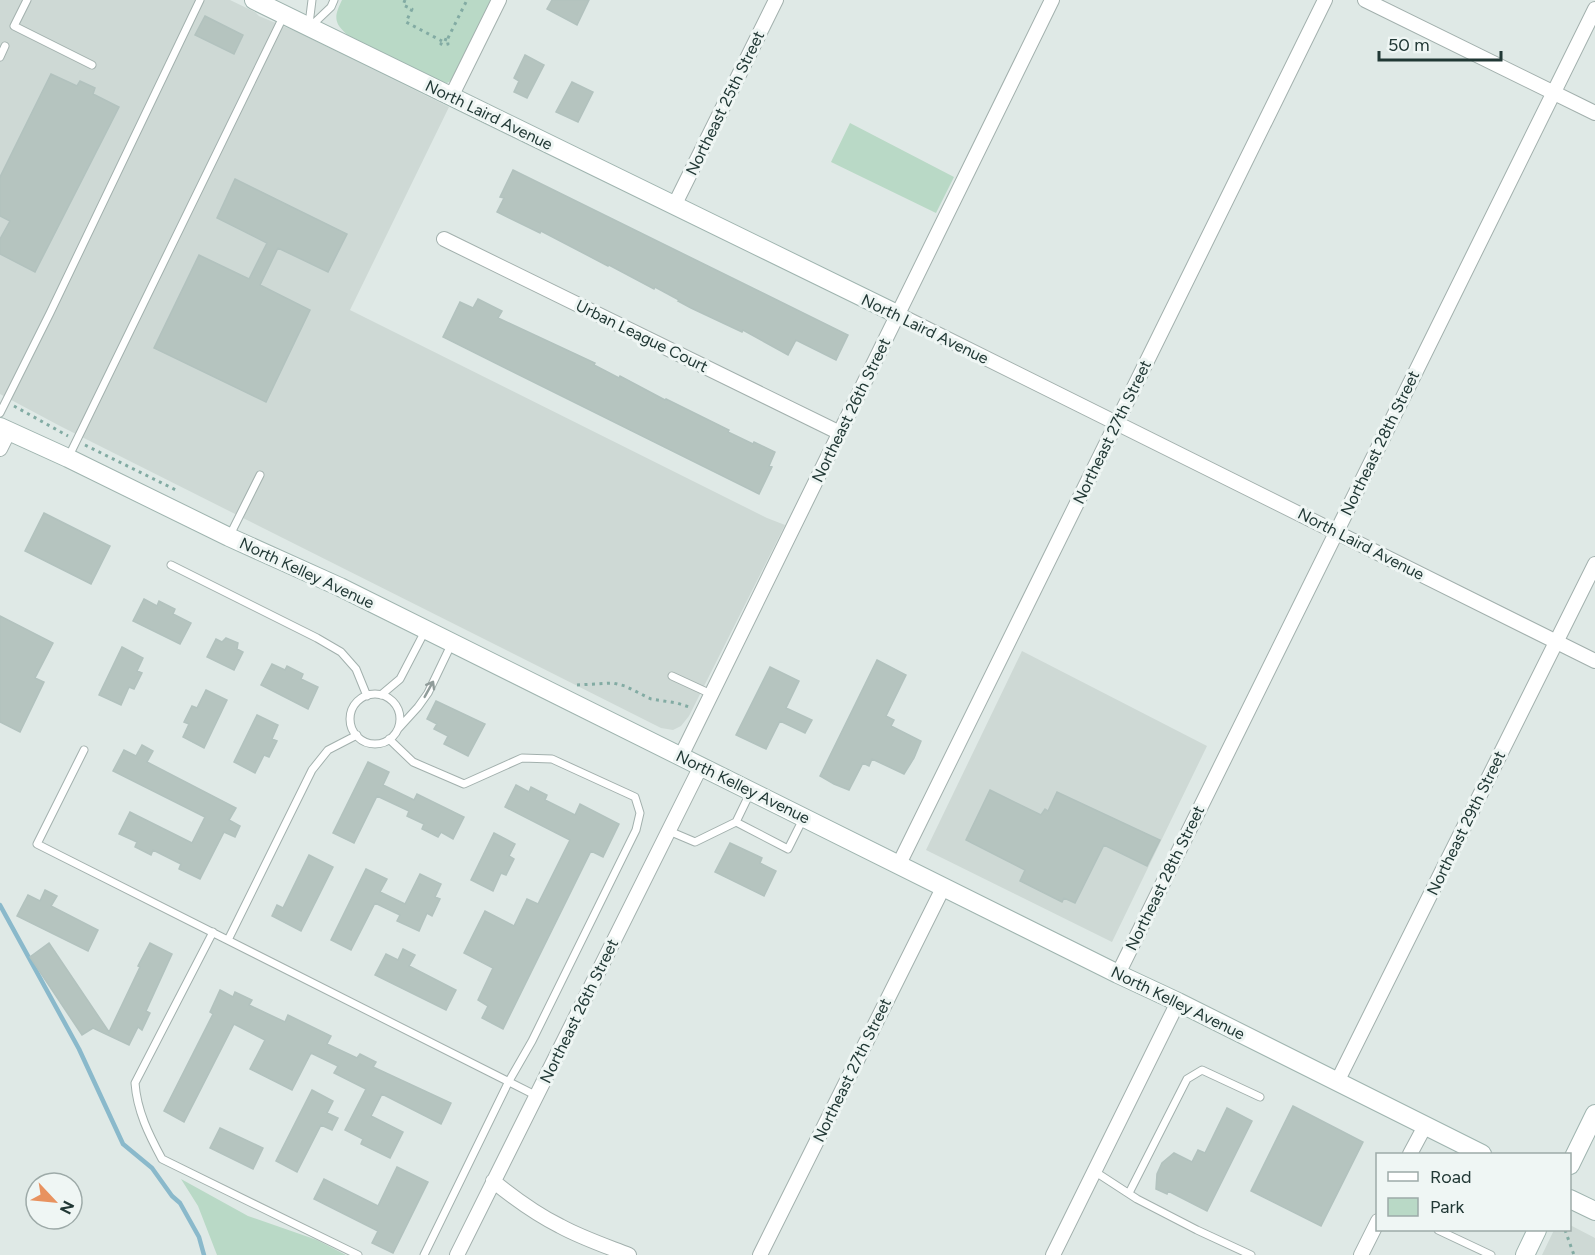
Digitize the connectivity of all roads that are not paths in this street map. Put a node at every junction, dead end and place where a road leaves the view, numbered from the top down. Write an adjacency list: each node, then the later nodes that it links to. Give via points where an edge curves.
1 (27, 0): 16 (lane, via 14,26)
2 (200, 0): 23 (lane)
3 (254, 0): 12 (main road, North Laird Avenue)
4 (312, 0): 13 (lane)
5 (334, 0): 13 (lane)
6 (499, 0): 18 (street)
7 (776, 0): 20 (street, Northeast 25th Street)
8 (1052, 0): 22 (street, Northeast 26th Street)
9 (1325, 0): 24 (street, Northeast 27th Street)
10 (1365, 0): 17 (street)
11 (1595, 9): 17 (street, Northeast 28th Street)
12 (284, 15): 13 (main road, North Laird Avenue); 28 (lane)
13 (309, 27): 18 (main road, North Laird Avenue)
14 (5, 46): 15 (lane)
15 (0, 57)
16 (92, 65)
17 (1554, 92): 19 (street); 30 (street, Northeast 28th Street)
18 (451, 97): 20 (main road, North Laird Avenue)
19 (1595, 112)
20 (674, 206): 22 (main road, North Laird Avenue)
21 (444, 239): 26 (street, Urban League Court)
22 (897, 314): 24 (street, North Laird Avenue); 26 (street, Northeast 26th Street)
23 (0, 413)
24 (1117, 424): 30 (street, North Laird Avenue); 52 (street, Northeast 27th Street)
25 (4, 429): 27 (street); 28 (main road, North Kelley Avenue)
26 (840, 434): 39 (street, Northeast 26th Street)
27 (0, 449)
28 (68, 458): 31 (main road, North Kelley Avenue)
29 (260, 475): 31 (lane)
30 (1336, 531): 36 (street, North Laird Avenue); 56 (street, Northeast 28th Street)
31 (229, 537): 34 (main road, North Kelley Avenue)
32 (1595, 564): 36 (street, Northeast 29th Street)
33 (171, 565): 41 (lane, via 340,652 356,669)
34 (426, 629): 35 (main road, North Kelley Avenue); 40 (lane, via 400,679)
35 (452, 642): 42 (lane, one-way to 35, via 428,693); 46 (main road, North Kelley Avenue)
36 (1557, 642): 37 (street, North Laird Avenue); 59 (street, Northeast 29th Street)
37 (1595, 661)
38 (672, 676): 39 (lane)
39 (711, 694): 46 (street, Northeast 26th Street)
40 (381, 695): 41 (lane); 42 (lane, via 398,709)
41 (367, 696): 43 (lane, via 360,699 351,713 352,729)
42 (397, 731): 44 (lane)
43 (357, 735): 44 (lane, via 370,743); 55 (lane, via 328,750 312,770)
44 (389, 739): 58 (lane, via 412,762 464,784 522,758 552,759 634,797 640,813 636,830)
45 (84, 750): 54 (lane, via 38,844)
46 (681, 756): 47 (main road, North Kelley Avenue)
47 (701, 766): 48 (main road, North Kelley Avenue); 51 (street, Northeast 26th Street)
48 (751, 791): 49 (main road, North Kelley Avenue); 50 (lane)
49 (804, 817): 50 (lane, via 788,849); 52 (main road, North Kelley Avenue)
50 (736, 822): 51 (lane, via 695,842)
51 (669, 831): 60 (street, Northeast 26th Street)
52 (900, 864): 53 (main road, North Kelley Avenue)
53 (944, 886): 56 (main road, North Kelley Avenue); 79 (street, Northeast 27th Street)
54 (213, 932): 55 (lane); 75 (lane, via 135,1083 136,1101 151,1140 162,1160)
55 (228, 940): 58 (lane)
56 (1118, 974): 57 (main road, North Kelley Avenue)
57 (1178, 1002): 59 (main road, North Kelley Avenue); 67 (street)
58 (509, 1081): 60 (lane); 76 (lane)
59 (1337, 1082): 63 (main road, North Kelley Avenue)
60 (537, 1096): 68 (street, Northeast 26th Street)
61 (1260, 1097): 69 (lane, via 1202,1070 1187,1079)
62 (1595, 1114): 66 (main road)
63 (1425, 1126): 64 (street); 65 (main road, North Kelley Avenue)
64 (1411, 1153)
65 (1478, 1153)
66 (1571, 1161)
67 (1094, 1171): 69 (lane); 80 (street)
68 (493, 1181): 77 (street, Northeast 26th Street); 78 (street, via 560,1226)
69 (1129, 1193): 81 (lane)
70 (1571, 1199): 71 (main road)
71 (1595, 1211)
72 (1376, 1223): 82 (street)
73 (1440, 1231): 83 (lane)
74 (1537, 1231): 84 (main road)
75 (358, 1255)
76 (424, 1255)
77 (457, 1255)
78 (629, 1255)
79 (760, 1255)
80 (1053, 1255)
81 (1251, 1255)
82 (1360, 1255)
83 (1491, 1255)
84 (1525, 1255)

